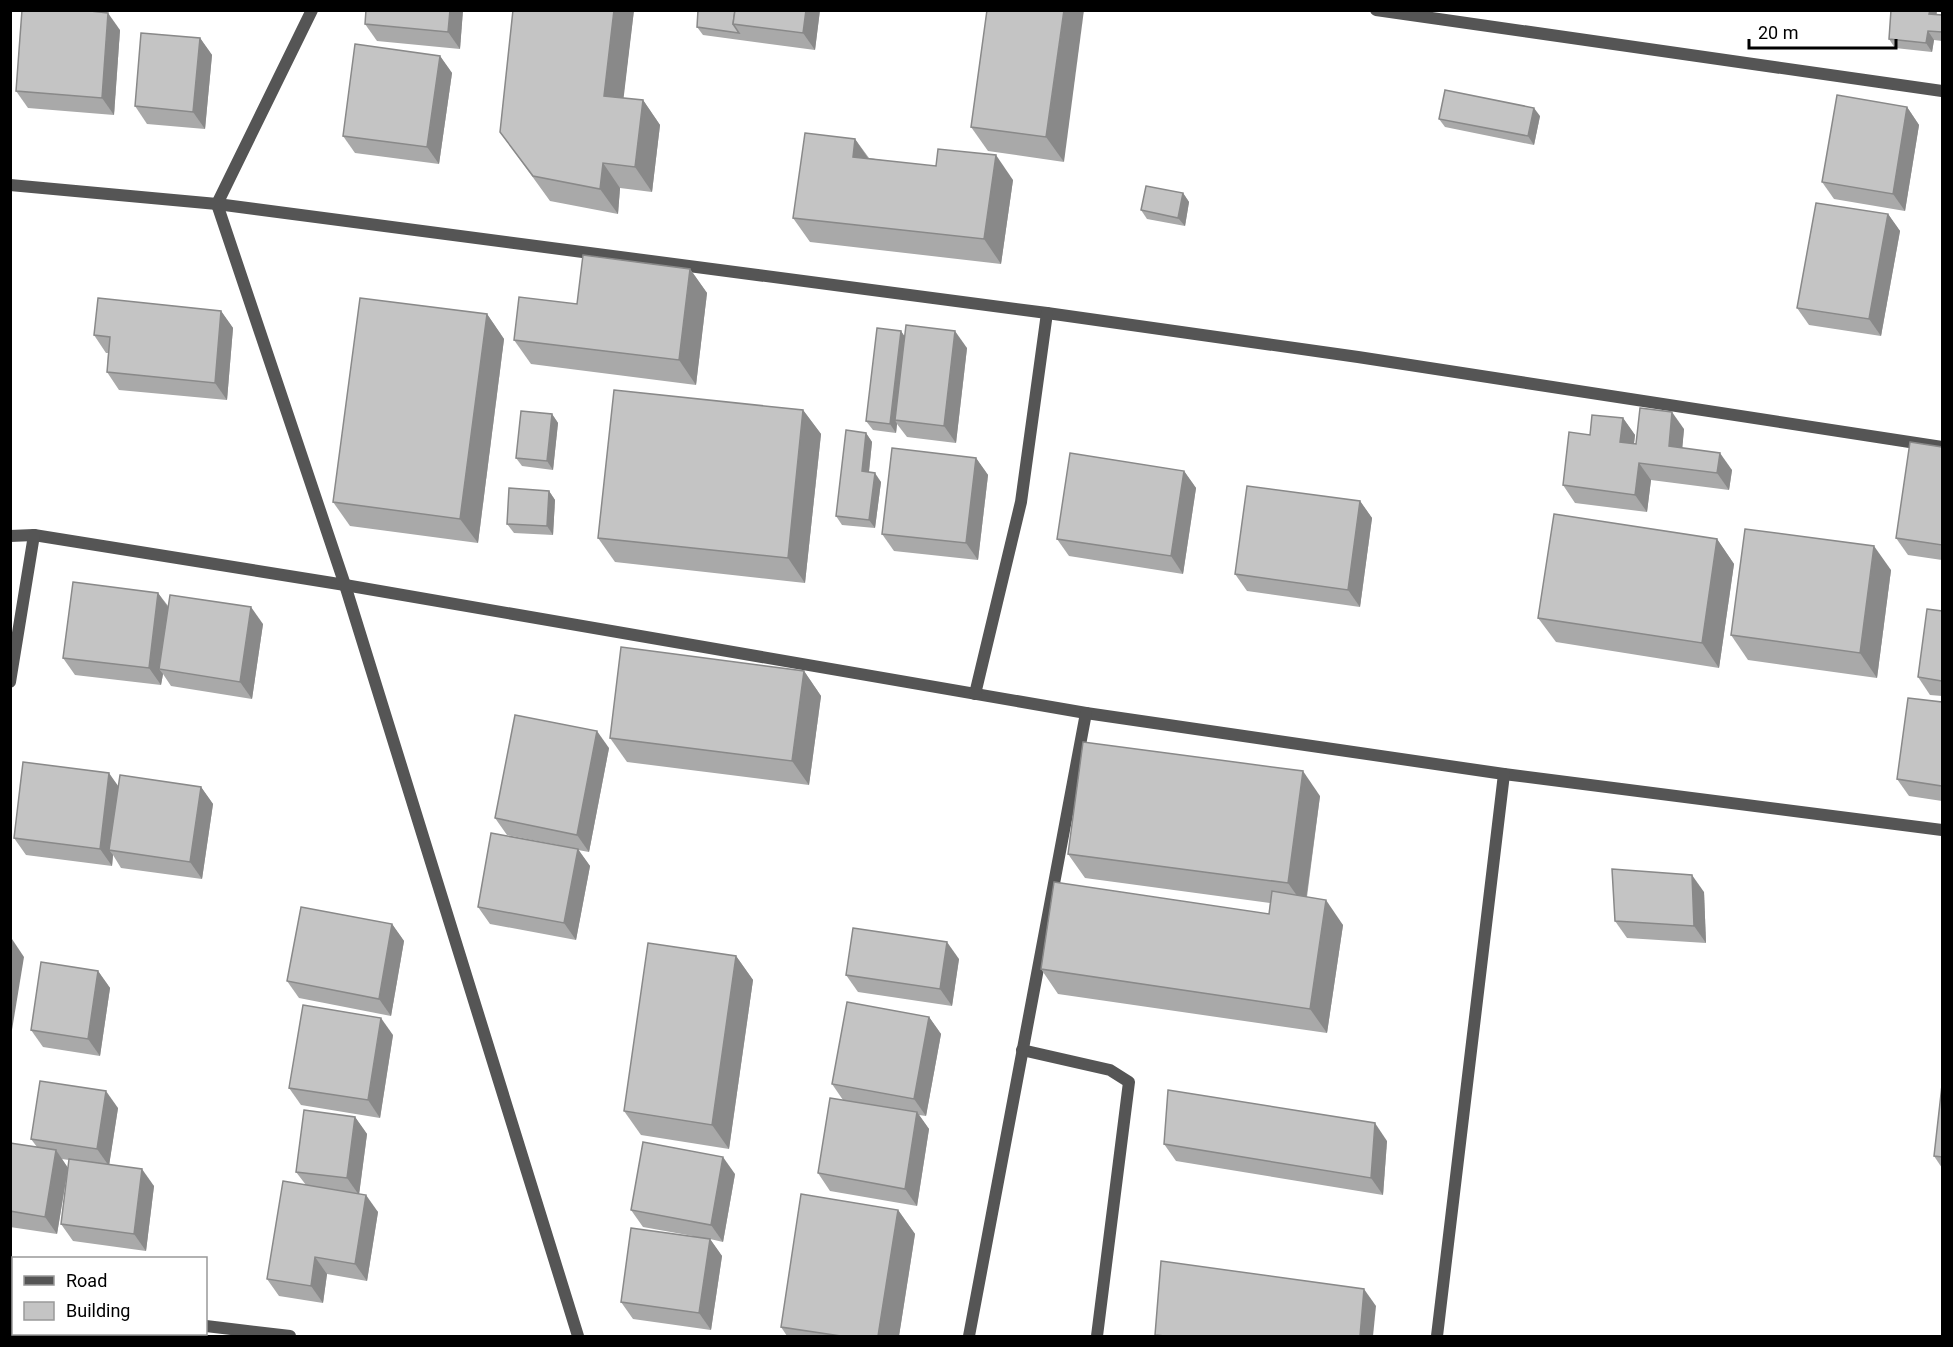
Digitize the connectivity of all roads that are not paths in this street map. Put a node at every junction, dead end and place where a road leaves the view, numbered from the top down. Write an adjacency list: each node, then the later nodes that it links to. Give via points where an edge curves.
1 (312, 10): 5 (street)
2 (1376, 10): 3 (street)
3 (1942, 91)
4 (10, 185): 5 (street)
5 (217, 204): 6 (street); 10 (street)
6 (1047, 313): 7 (street); 12 (street, via 1021,502)
7 (1942, 447)
8 (34, 535): 9 (street); 10 (street); 11 (street)
9 (10, 536)
10 (345, 585): 12 (street); 19 (street)
11 (10, 682)
12 (975, 694): 13 (street)
13 (1086, 713): 14 (street); 16 (street)
14 (1504, 774): 15 (street); 22 (street)
15 (1942, 830)
16 (1022, 1050): 20 (street); 21 (street, via 1110,1070 1129,1082)
17 (207, 1326): 18 (street)
18 (290, 1336)
19 (578, 1336)
20 (969, 1336)
21 (1097, 1336)
22 (1437, 1336)

